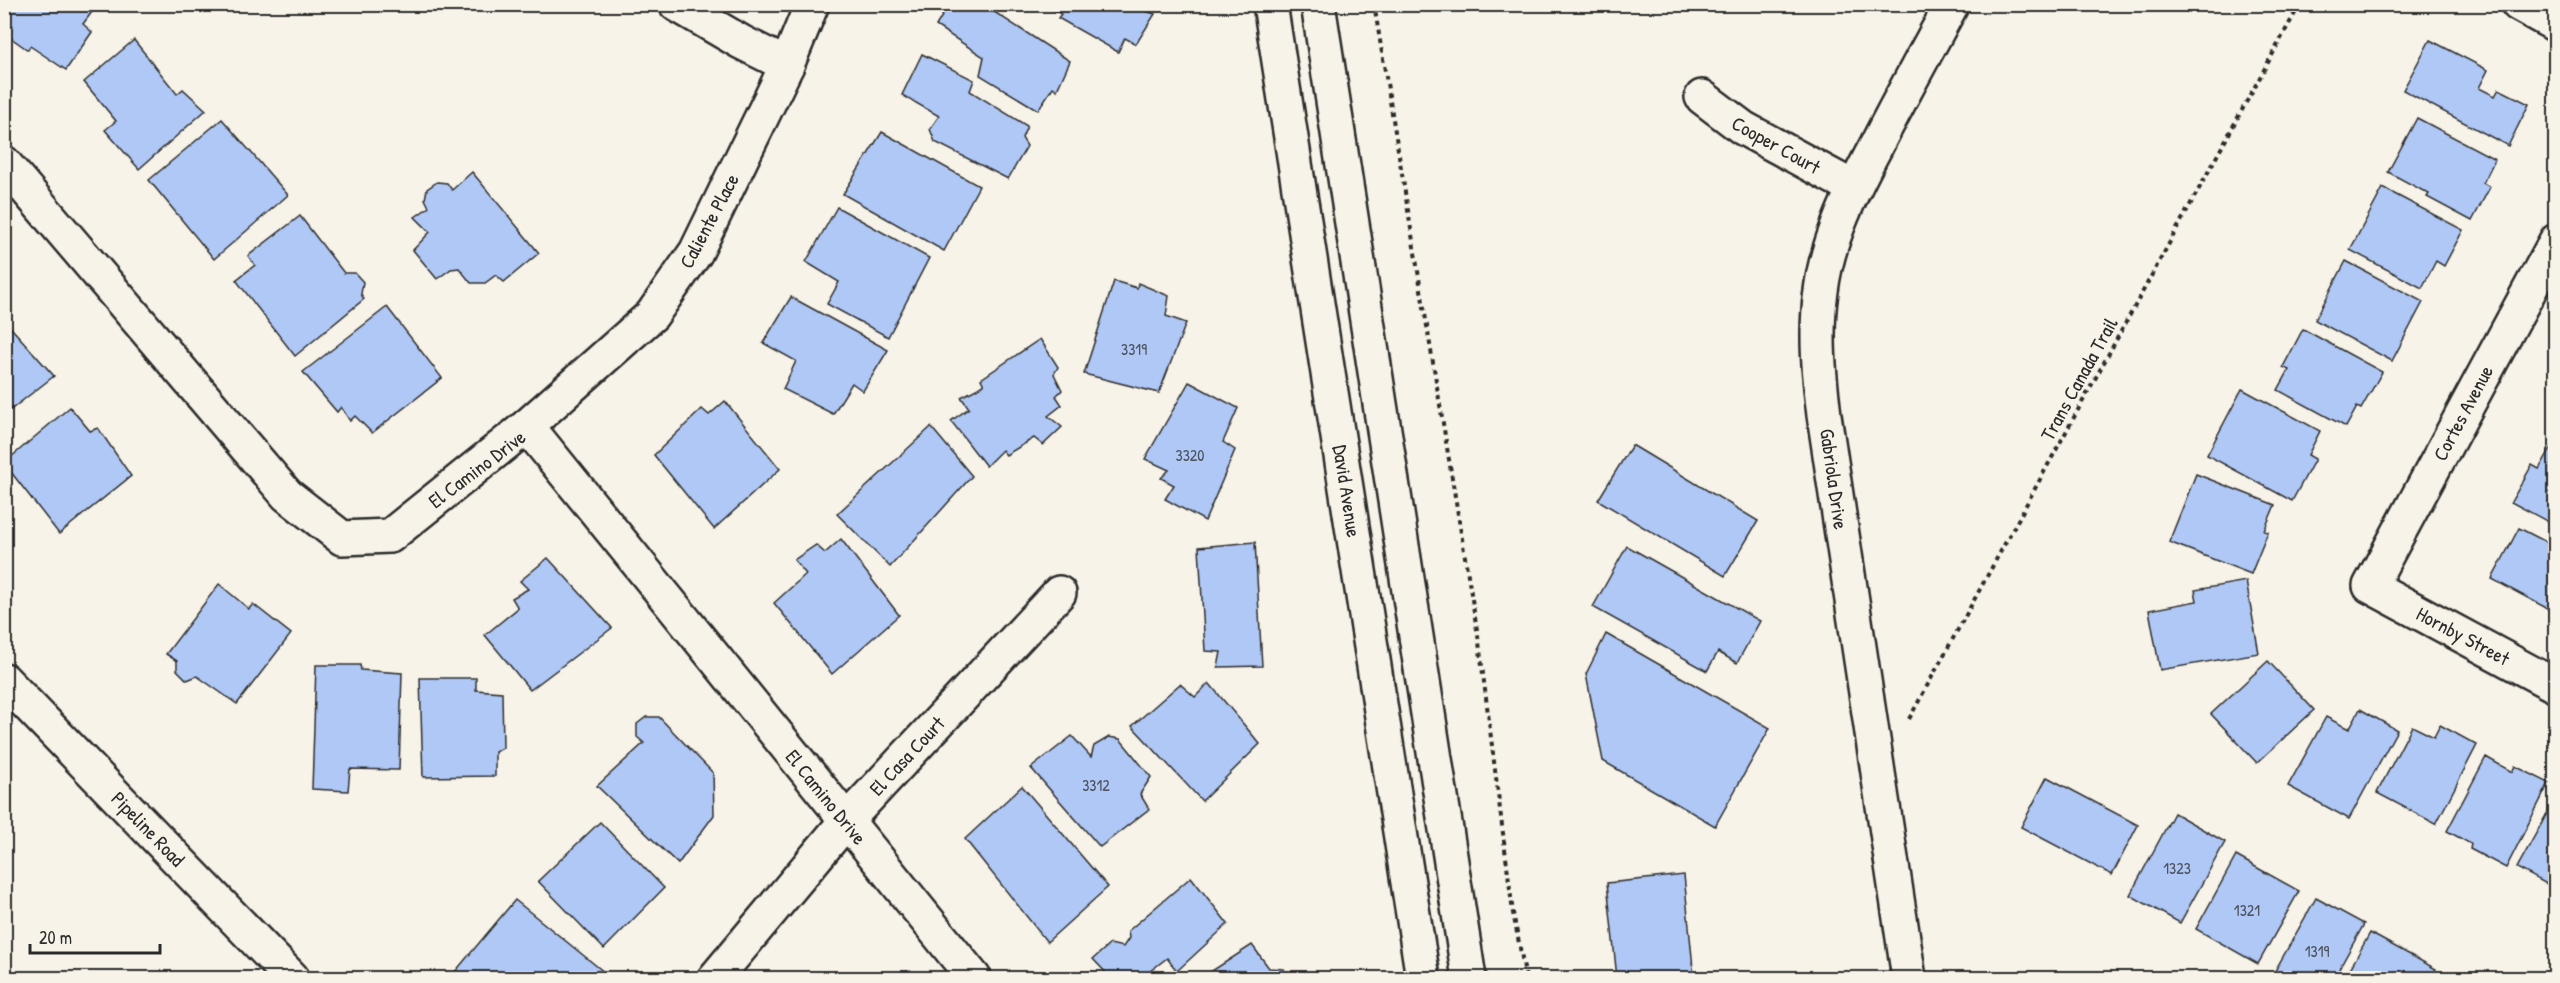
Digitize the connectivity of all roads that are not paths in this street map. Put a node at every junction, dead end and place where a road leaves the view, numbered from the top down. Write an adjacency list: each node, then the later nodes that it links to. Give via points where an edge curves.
1 (676, 4): 8 (street)
2 (812, 4): 8 (street, Caliente Place)
3 (1270, 4): 22 (street, David Avenue)
4 (1318, 4): 23 (street)
5 (1952, 4): 11 (street, Gabriola Drive)
6 (2518, 4): 7 (street)
7 (2556, 24)
8 (787, 65): 13 (street, Caliente Place, via 696,252 652,315)
9 (1702, 97): 11 (street, Cooper Court, via 1743,128)
10 (4, 164): 13 (street, El Camino Drive, via 287,495 342,538 390,536)
11 (1854, 188): 24 (street, Gabriola Drive, via 1836,232 1821,289 1819,370)
12 (2556, 241): 14 (street, Cortes Avenue)
13 (527, 426): 18 (street, El Camino Drive)
14 (2370, 586): 17 (street, Hornby Street)
15 (1059, 593): 18 (street, El Casa Court)
16 (4, 680): 19 (street, Pipeline Road)
17 (2556, 686)
18 (846, 821): 20 (street, El Casa Court); 21 (street, El Camino Drive)
19 (292, 978)
20 (714, 978)
21 (974, 978)
22 (1423, 978)
23 (1469, 978)
24 (1909, 978)

